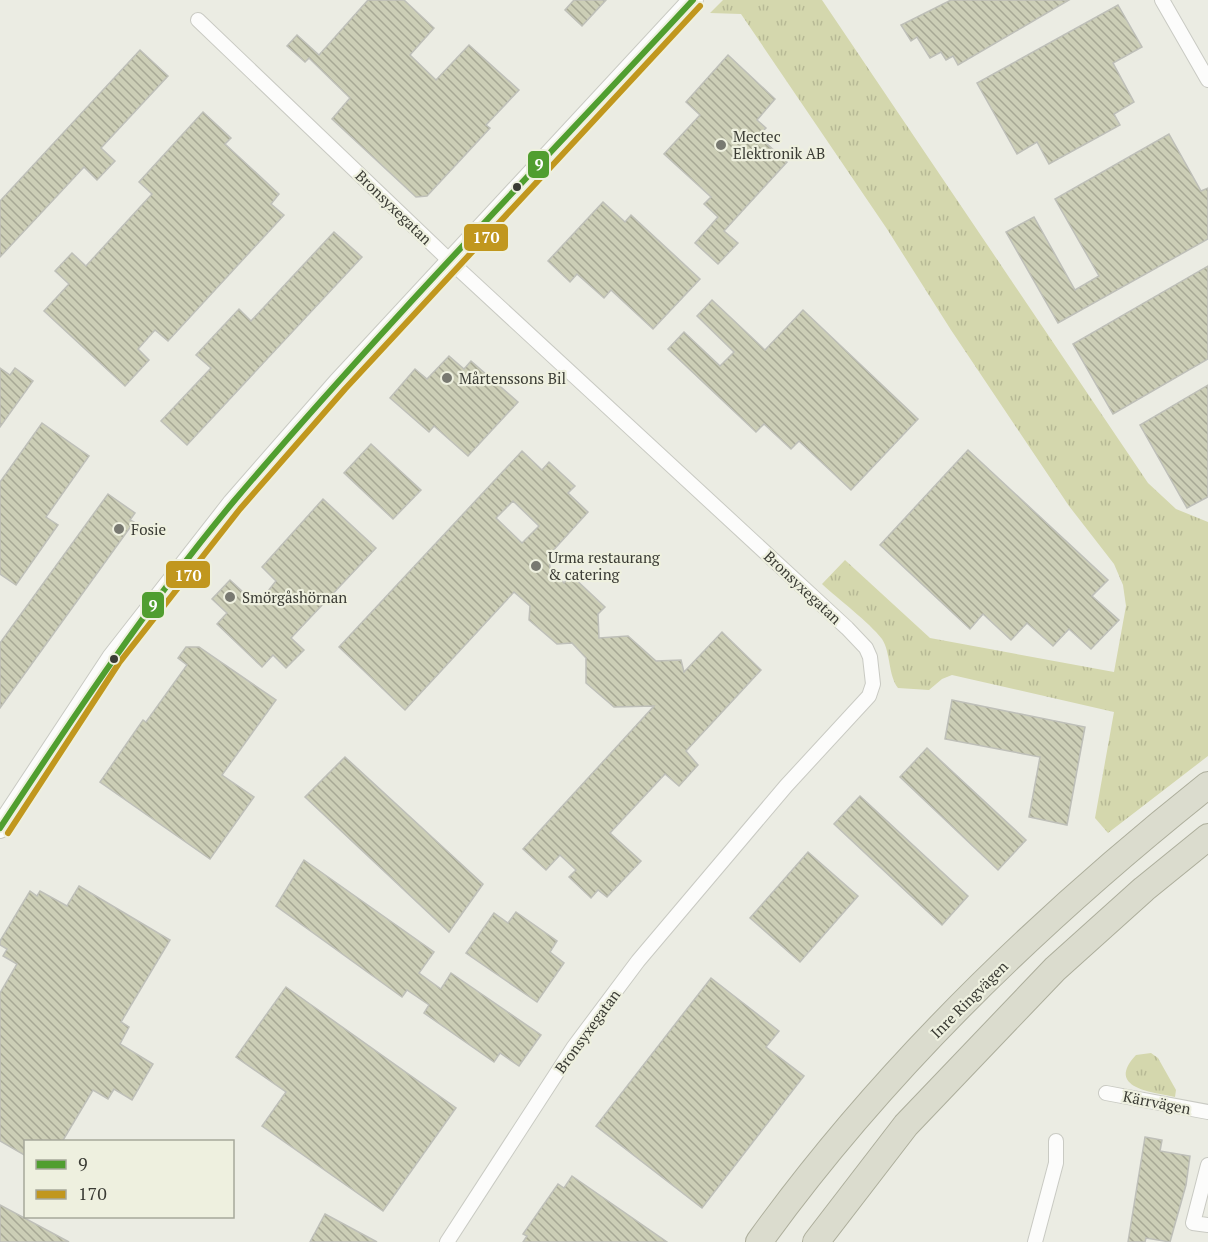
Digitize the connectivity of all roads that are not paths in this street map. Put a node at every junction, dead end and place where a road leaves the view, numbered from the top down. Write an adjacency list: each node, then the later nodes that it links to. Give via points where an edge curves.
1 (693, 0): 5 (main road)
2 (1162, 0): 4 (street)
3 (198, 20): 5 (street, Bronsyxegatan)
4 (1208, 80)
5 (451, 262): 7 (main road, via 288,439 189,556 85,695); 15 (street, Bronsyxegatan, via 847,628 866,648 873,671 871,690 860,707 786,786 638,961 573,1048)
6 (1208, 785): 16 (highway, Inre Ringvägen, via 1089,883 941,1026 852,1126)
7 (0, 828)
8 (1208, 837): 14 (highway, via 1144,888 1055,969 906,1125)
9 (1106, 1093): 10 (street, Kärrvägen)
10 (1208, 1112)
11 (1056, 1141): 17 (street, via 1056,1163)
12 (1208, 1165): 13 (street, via 1193,1223)
13 (1208, 1225)
14 (818, 1240)
15 (447, 1242)
16 (759, 1242)
17 (1035, 1242)

